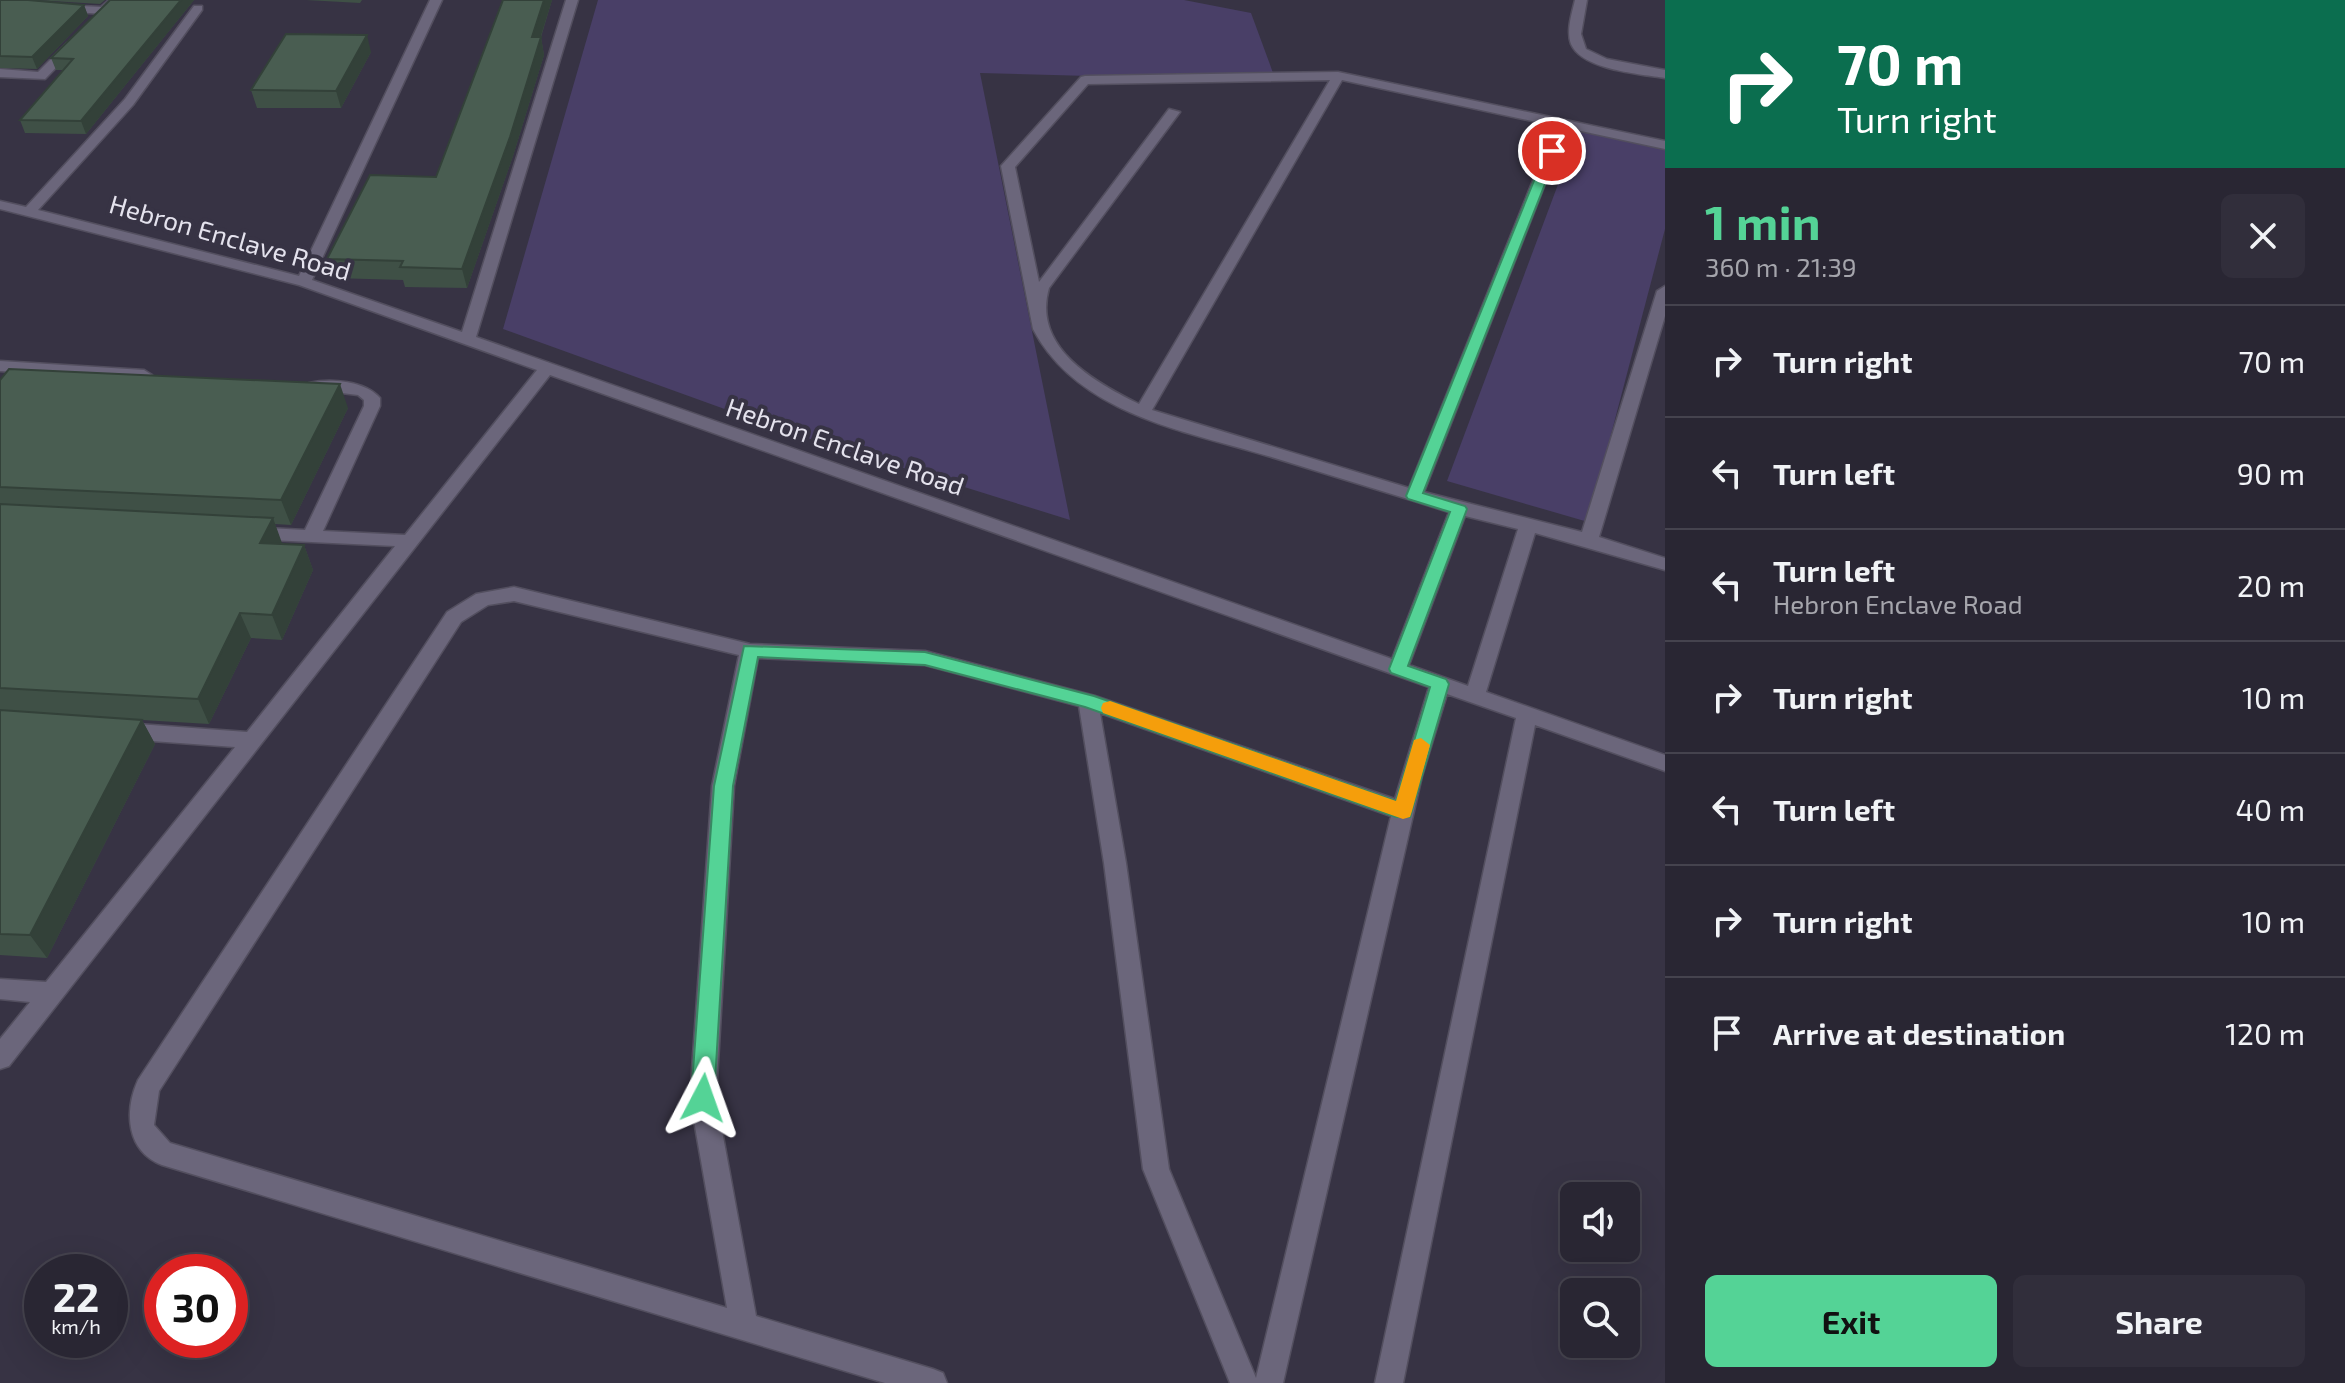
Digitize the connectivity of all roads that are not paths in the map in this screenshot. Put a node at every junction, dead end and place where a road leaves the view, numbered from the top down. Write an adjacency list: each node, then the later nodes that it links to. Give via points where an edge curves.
1 (116, 0): 7 (street)
2 (436, 0): 18 (street)
3 (572, 0): 21 (street)
4 (1581, 0): 11 (street, via 1576,33 1584,55)
5 (45, 7): 7 (street)
6 (198, 8): 17 (street, via 129,102)
7 (104, 11): 8 (street)
8 (94, 22)
9 (83, 33): 10 (street, via 41,76)
10 (0, 73)
11 (1665, 74)
12 (1338, 76): 14 (street); 20 (street, via 1085,80 1008,166); 26 (street)
13 (1174, 112): 20 (street, via 1042,288)
14 (1563, 122): 15 (street); 27 (street)
15 (1665, 145)
16 (0, 205): 17 (street, Hebron Enclave Road)
17 (30, 211): 18 (street, Hebron Enclave Road)
18 (304, 282): 21 (street, Hebron Enclave Road)
19 (1665, 291): 32 (street)
20 (1037, 312): 26 (street, via 1045,338 1062,360 1091,384)
21 (467, 340): 23 (street, Hebron Enclave Road)
22 (0, 366): 24 (street)
23 (546, 369): 33 (street); 36 (street, Hebron Enclave Road)
24 (159, 376)
25 (302, 385): 31 (street, via 350,388 372,398)
26 (1142, 412): 27 (street)
27 (1414, 496): 28 (street)
28 (1459, 509): 29 (street); 36 (street)
29 (1528, 527): 32 (street); 38 (street)
30 (234, 532): 31 (street)
31 (311, 536): 33 (street)
32 (1589, 540): 34 (street)
33 (411, 541): 42 (street)
34 (1665, 564)
35 (750, 651): 39 (street, via 925,658); 48 (street, via 723,786 703,1098); 48 (street, via 514,594 483,599 454,617 147,1088 141,1129 162,1153)
36 (1398, 669): 37 (street, Hebron Enclave Road)
37 (1440, 684): 38 (street, Hebron Enclave Road); 44 (street)
38 (1475, 696): 40 (street, Hebron Enclave Road)
39 (1088, 701): 44 (street); 50 (street, via 1156,1169)
40 (1527, 714): 43 (street, Hebron Enclave Road); 52 (street)
41 (111, 730): 42 (street)
42 (253, 740): 46 (street)
43 (1665, 763)
44 (1403, 811): 51 (street)
45 (0, 989): 46 (street)
46 (51, 993): 47 (street)
47 (0, 1058)
48 (744, 1326): 49 (street)
49 (933, 1383)
50 (1244, 1383)
51 (1269, 1383)
52 (1389, 1383)

